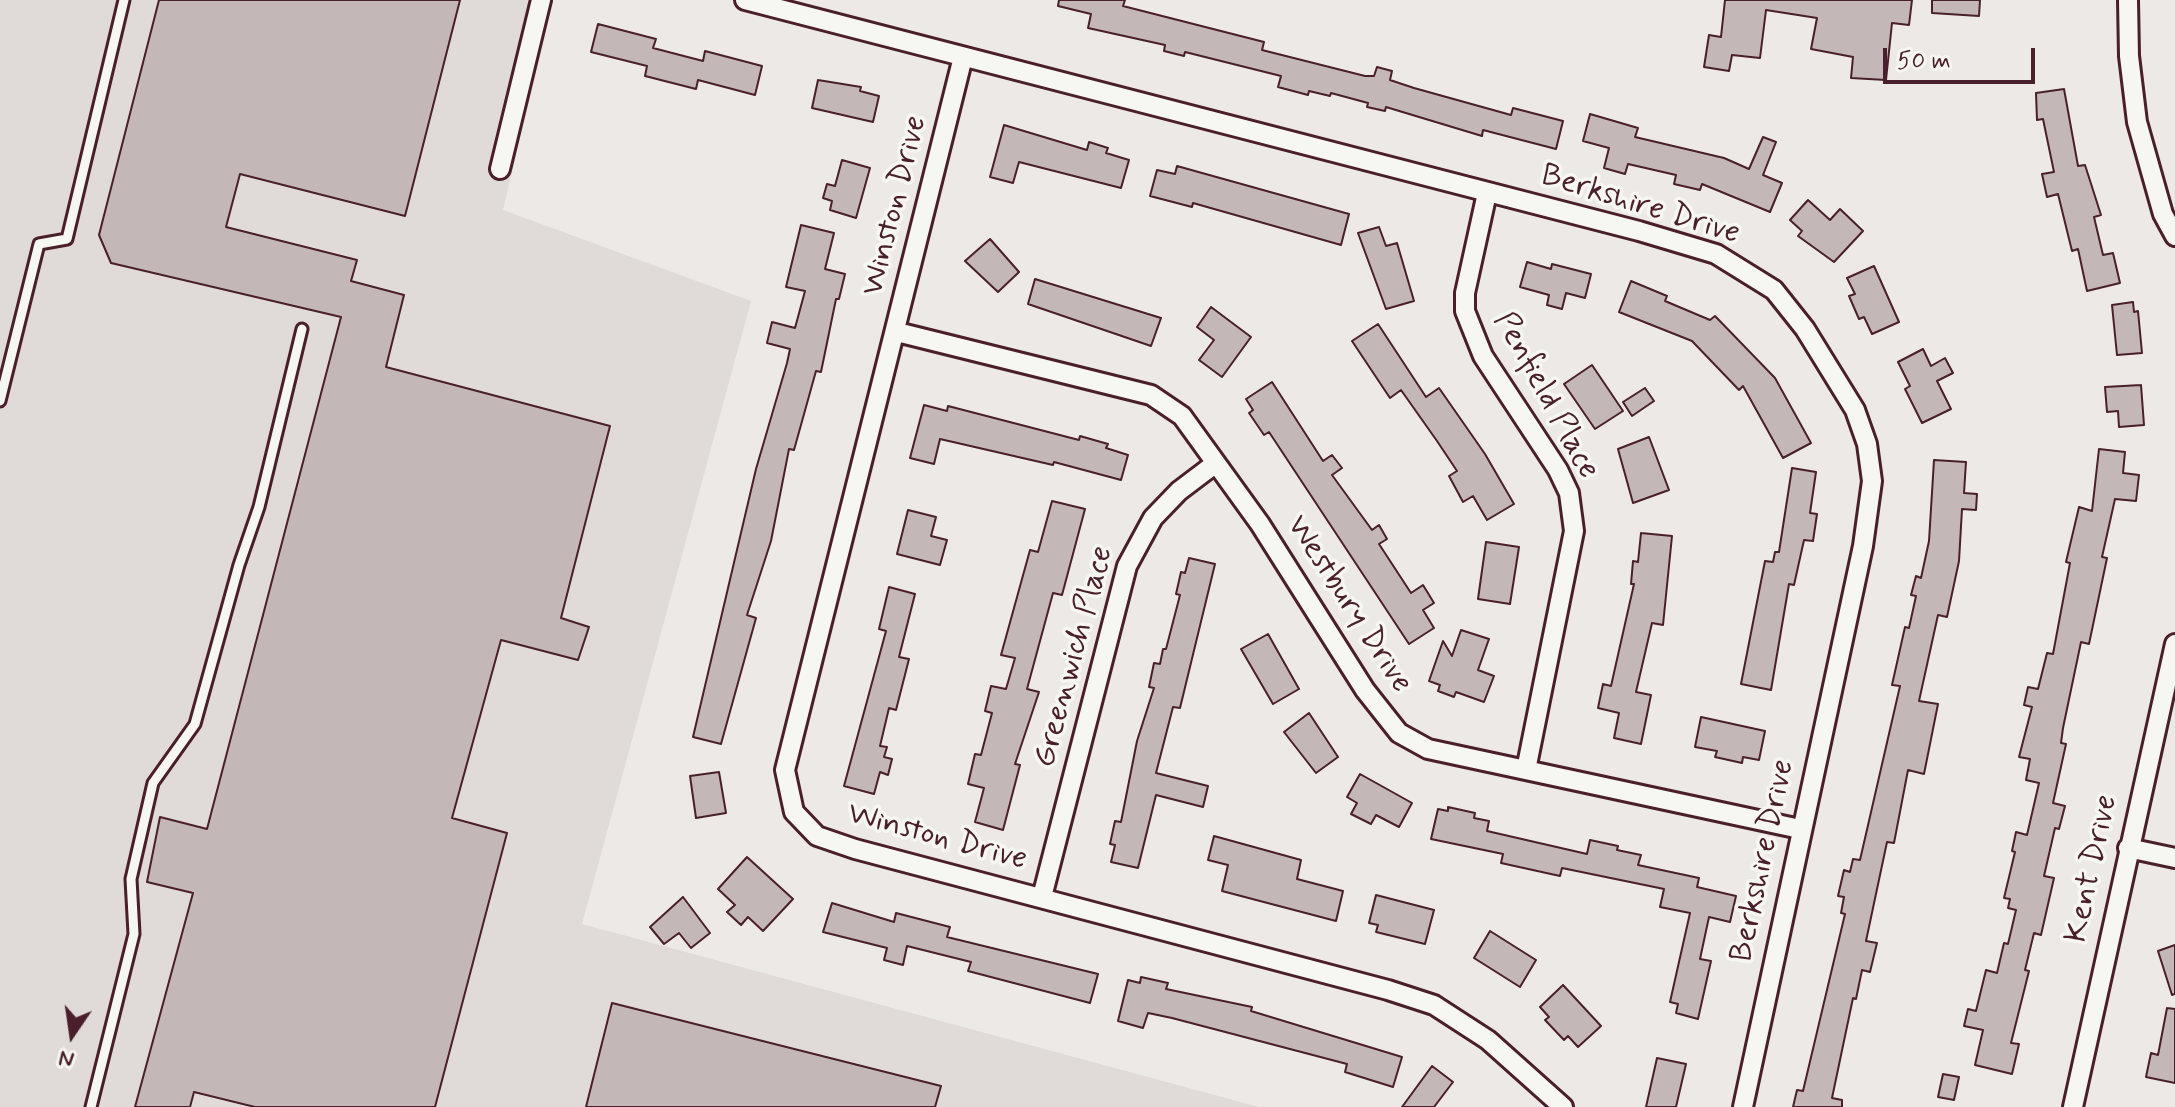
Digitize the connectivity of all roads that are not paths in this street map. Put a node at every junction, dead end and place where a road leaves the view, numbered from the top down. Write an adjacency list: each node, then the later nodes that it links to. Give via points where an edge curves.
1 (124, 0): 11 (lane, via 67,239 39,244)
2 (541, 0): 6 (street)
3 (745, 0): 5 (street, Berkshire Drive)
4 (2128, 0): 8 (street, via 2137,122 2163,214)
5 (963, 57): 7 (street, Berkshire Drive); 10 (street, Winston Drive)
6 (500, 169)
7 (1487, 193): 15 (street, Penfield Place, via 1465,311 1483,356 1558,470 1569,493 1574,531); 16 (street, Berkshire Drive, via 1639,231 1736,263 1774,290 1855,410 1872,481 1863,546)
8 (2175, 236)
9 (302, 329): 20 (lane, via 259,507 195,724 153,783 131,879 134,934)
10 (897, 332): 13 (street, Westbury Drive, via 1151,395 1182,416); 19 (street, Winston Drive, via 785,770 789,798 800,822 817,836)
11 (5, 363): 12 (lane)
12 (0, 401)
13 (1216, 463): 15 (street, Westbury Drive, via 1389,723 1428,749); 19 (street, Greenwich Place, via 1153,518 1127,566)
14 (2175, 644): 17 (street, Kent Drive)
15 (1526, 770): 16 (street, Westbury Drive)
16 (1800, 829): 22 (street, Berkshire Drive)
17 (2128, 848): 18 (street); 23 (street, Kent Drive)
18 (2175, 858)
19 (1042, 897): 21 (street, Winston Drive, via 1434,1005 1488,1040)
20 (91, 1107)
21 (1563, 1107)
22 (1743, 1107)
23 (2073, 1107)

